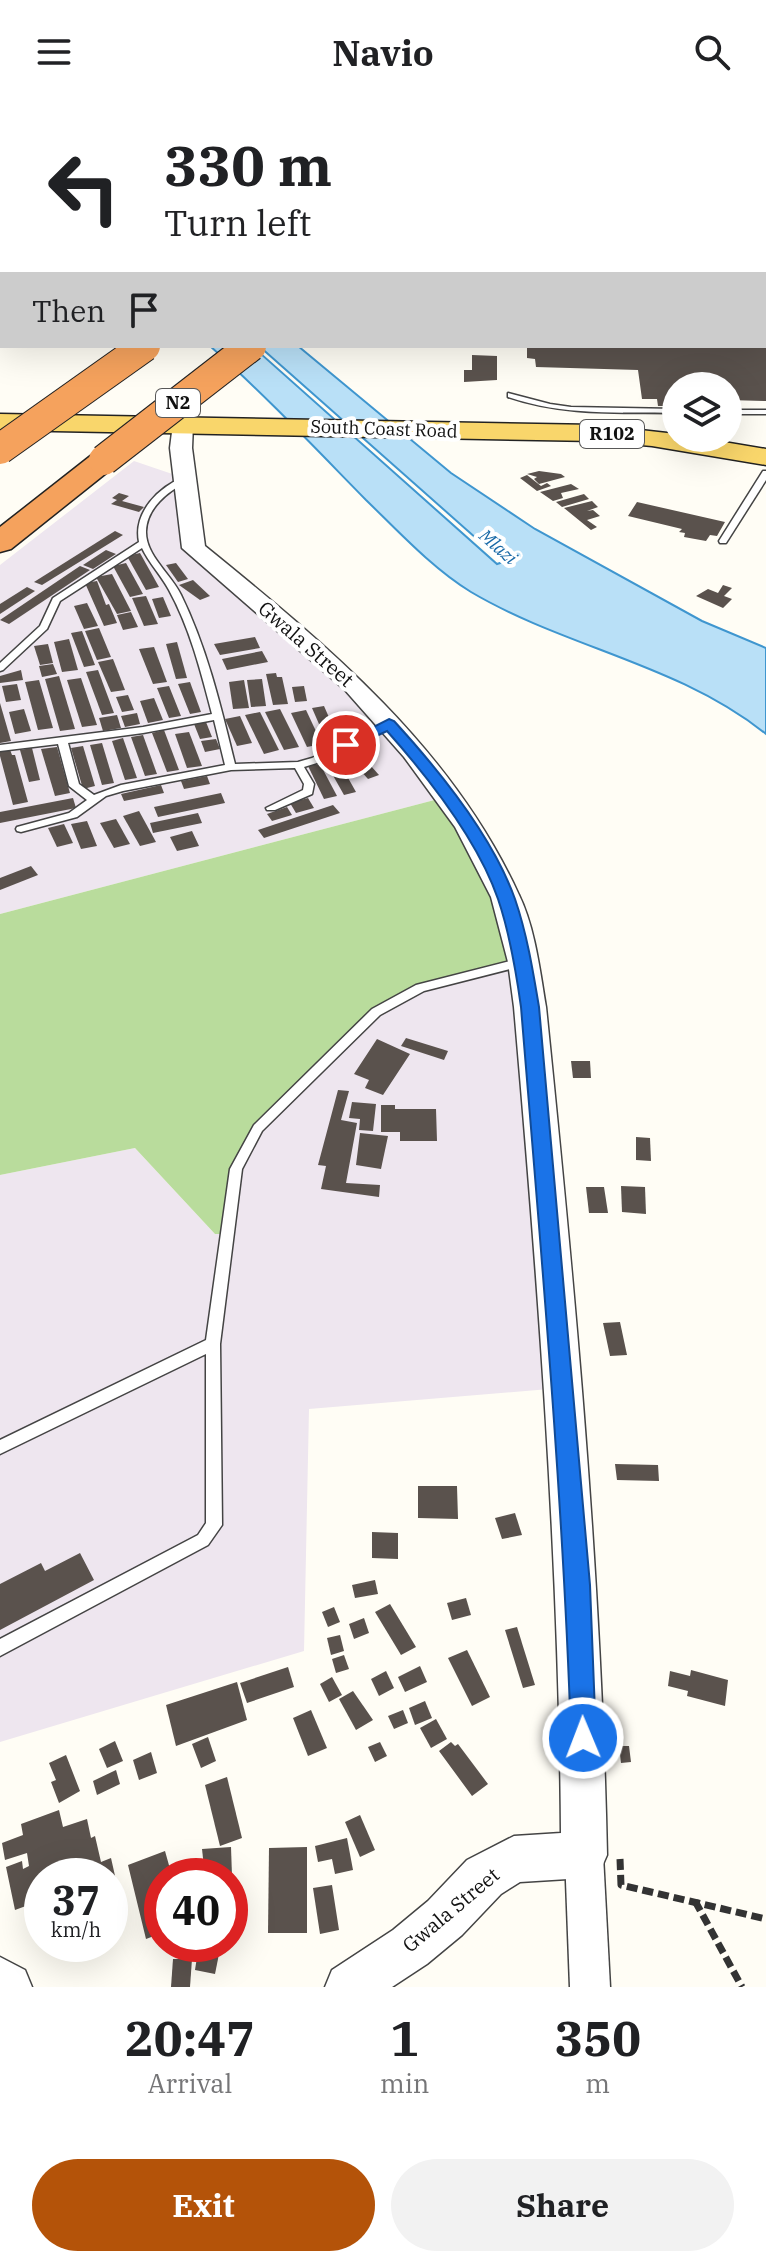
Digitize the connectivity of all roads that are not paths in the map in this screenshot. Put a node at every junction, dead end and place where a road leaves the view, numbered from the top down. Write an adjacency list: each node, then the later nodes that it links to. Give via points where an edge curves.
1 (142, 348): 18 (highway, bridge)
2 (248, 348): 23 (highway, N2, bridge)
3 (511, 395): 5 (lane, via 569,408)
4 (0, 408): 8 (main road, South Coast Road / R102)
5 (662, 411)
6 (742, 412): 7 (lane)
7 (766, 412)
8 (212, 419): 10 (main road, South Coast Road / R102); 11 (main road, South Coast Road / R102)
9 (0, 422): 10 (main road, South Coast Road / R102)
10 (183, 424): 21 (street, Gwala Street)
11 (452, 424): 12 (main road, South Coast Road / R102, via 591,422); 15 (main road, South Coast Road / R102)
12 (662, 429)
13 (742, 430): 14 (main road)
14 (766, 430)
15 (488, 432): 19 (main road, South Coast Road / R102, via 652,438); 20 (main road, via 602,438)
16 (742, 442): 17 (main road)
17 (766, 446)
18 (0, 449)
19 (766, 457)
20 (766, 472): 22 (lane)
21 (184, 479): 24 (lane, via 158,497 149,511); 27 (street, Gwala Street, via 194,548 342,674)
22 (723, 541)
23 (0, 542)
24 (143, 543): 25 (lane, via 56,600 44,627); 26 (lane, via 185,614)
25 (0, 668)
26 (218, 716): 28 (lane); 31 (lane)
27 (389, 724): 30 (lane); 35 (street, Gwala Street, via 467,824 506,897)
28 (62, 739): 29 (lane); 32 (lane, via 74,786)
29 (0, 748)
30 (298, 765): 31 (lane); 33 (lane, via 308,792)
31 (231, 767): 32 (lane, via 121,788)
32 (94, 800): 34 (lane, via 73,815)
33 (271, 808)
34 (21, 829)
35 (523, 962): 36 (lane, via 420,988 376,1012 258,1128 236,1169); 39 (street, Gwala Street, via 578,1585)
36 (213, 1344): 37 (lane); 38 (lane, via 214,1525 203,1540)
37 (0, 1447)
38 (0, 1648)
39 (584, 1855): 41 (street, Gwala Street, via 514,1859 484,1877 445,1918); 43 (street)
40 (0, 1981): 42 (street)
41 (361, 1984)
42 (8, 1987)
43 (590, 1987)

